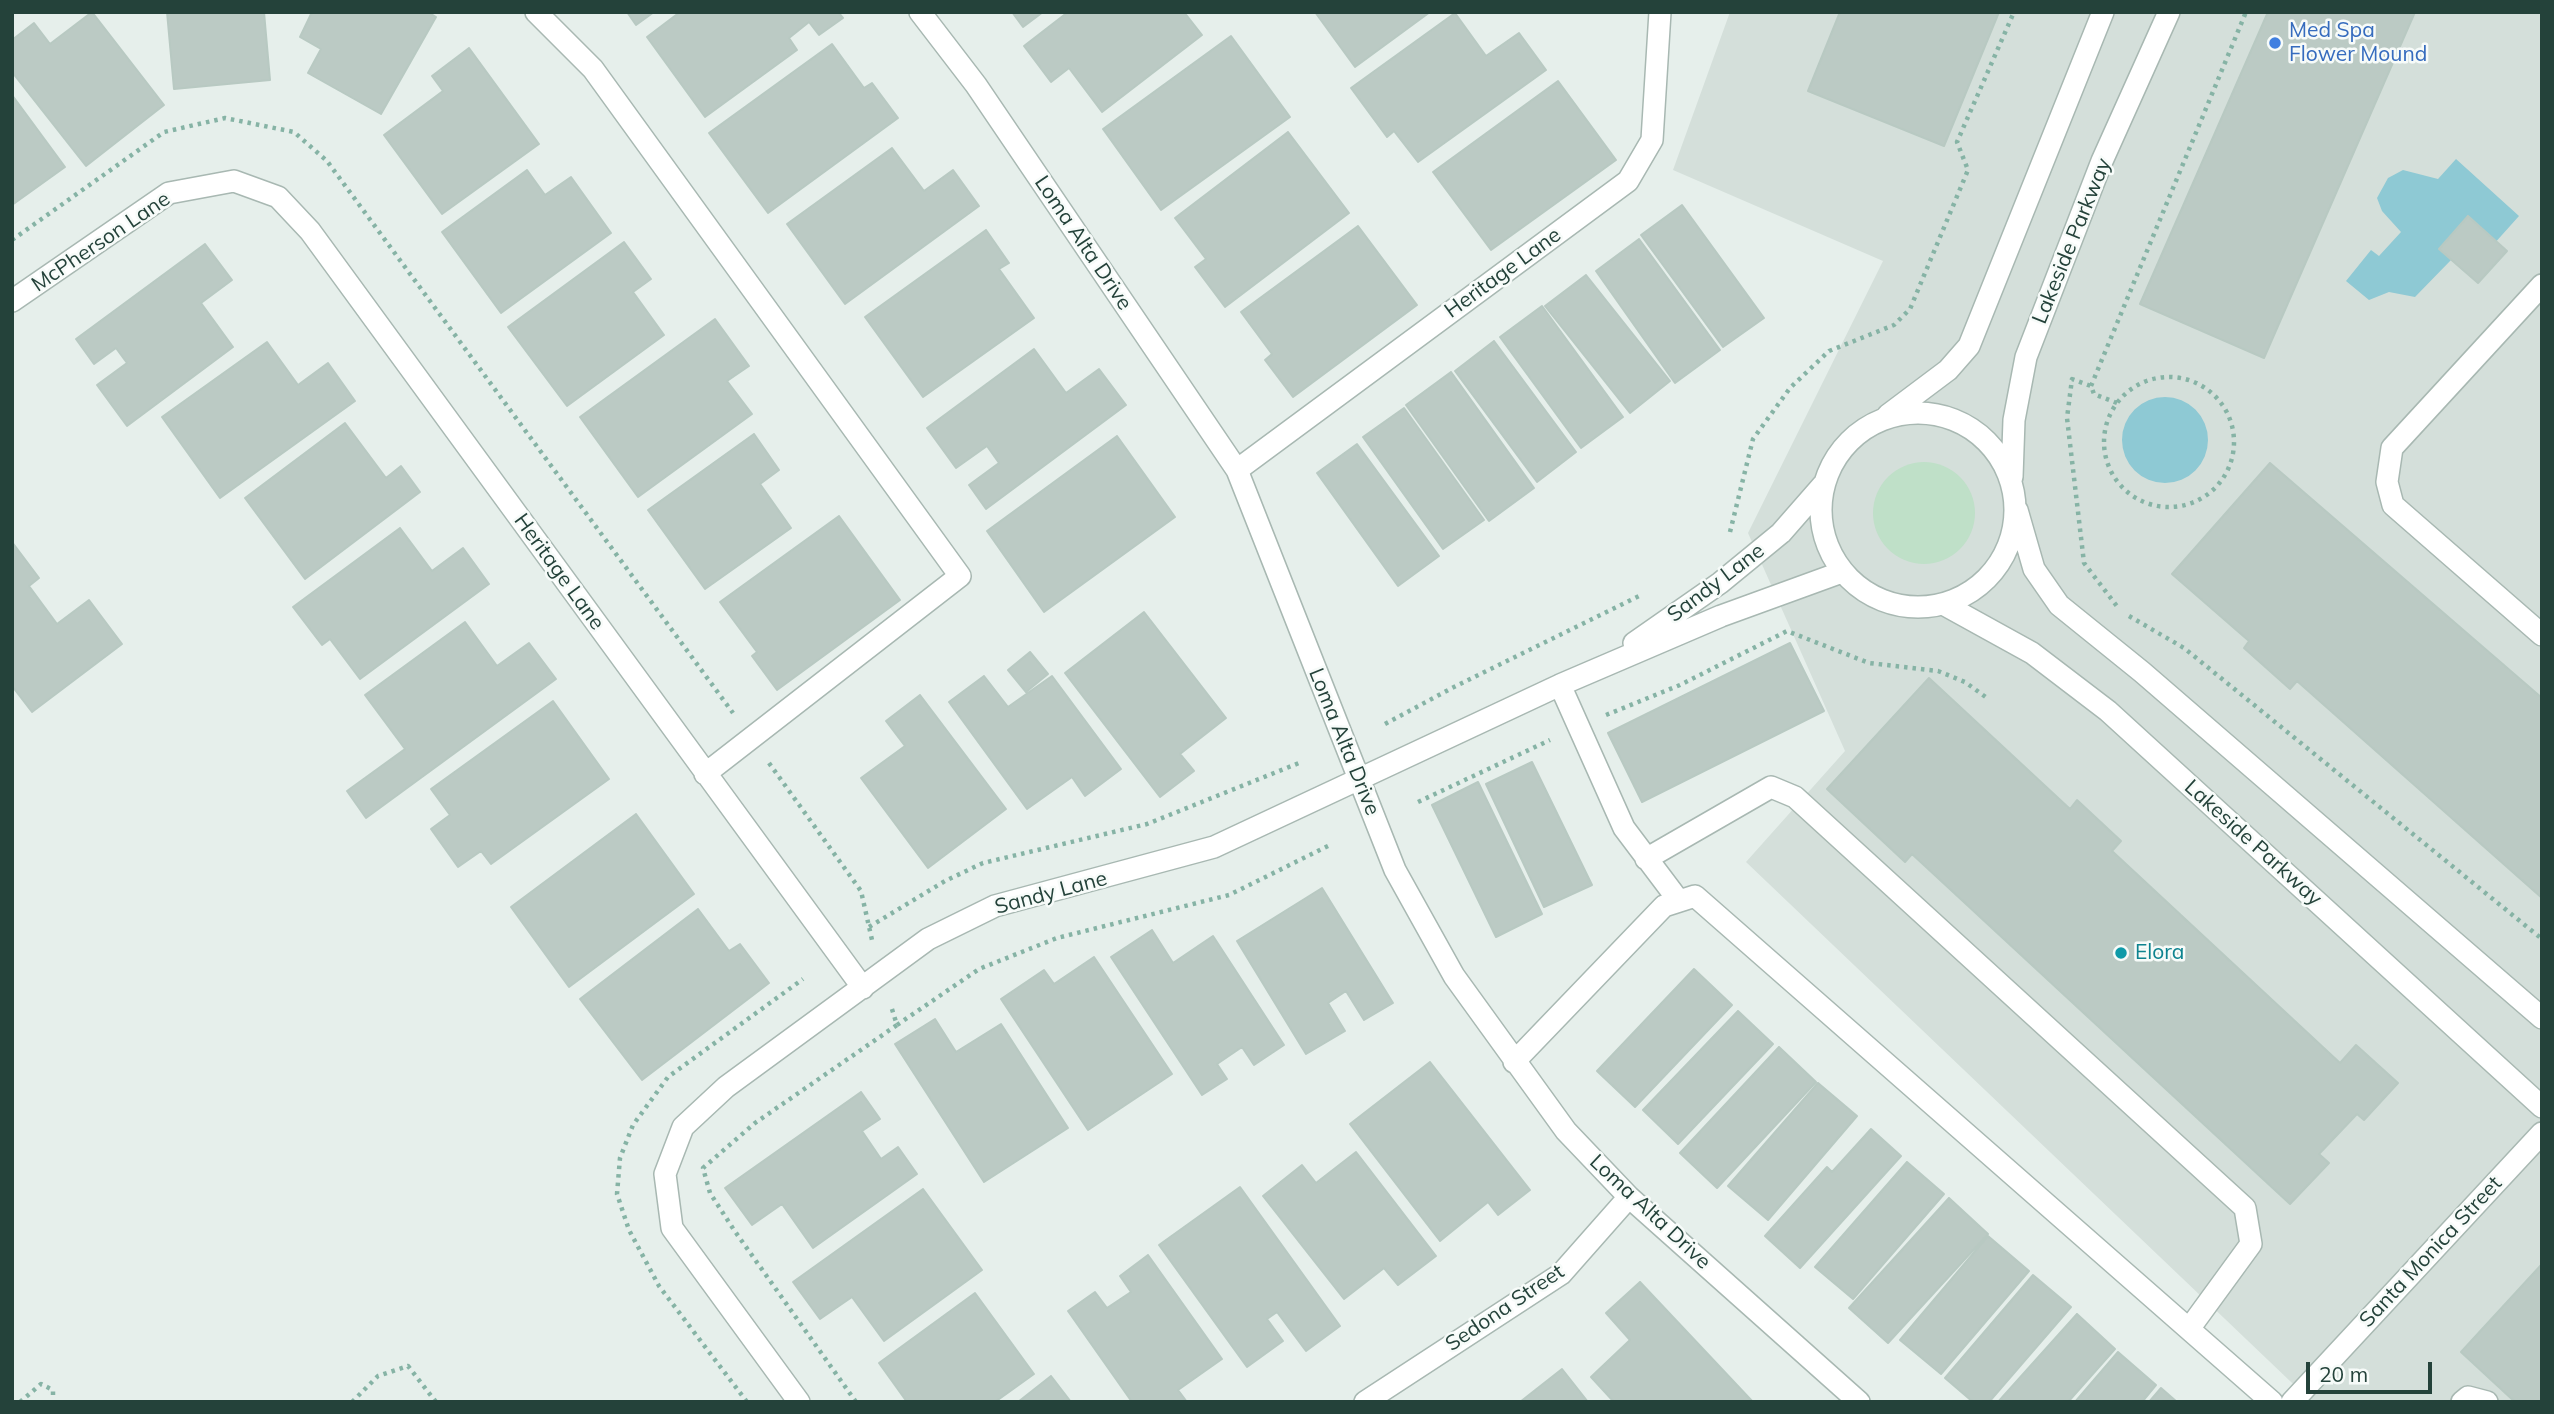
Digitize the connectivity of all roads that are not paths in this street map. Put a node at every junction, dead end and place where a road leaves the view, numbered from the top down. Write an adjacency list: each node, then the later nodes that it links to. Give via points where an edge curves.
1 (536, 12): 19 (street, via 593,69 960,576)
2 (920, 12): 10 (street, Loma Alta Drive, via 975,85)
3 (1660, 12): 10 (street, Heritage Lane, via 1652,140 1628,181)
4 (2104, 12): 9 (street, via 1969,346 1948,370)
5 (2169, 12): 11 (street, Lakeside Parkway, via 2102,161 2026,357 2014,420)
6 (234, 181): 8 (street, McPherson Lane, via 169,193); 19 (street, Heritage Lane, via 278,197 310,231)
7 (2542, 285): 16 (street, via 2392,448 2388,482 2393,505)
8 (12, 301)
9 (1884, 418): 11 (street, via 1917,412 1950,417 1980,433 1997,449); 12 (street, via 1839,452)
10 (1237, 470): 20 (street, Loma Alta Drive)
11 (2012, 479): 13 (street)
12 (1824, 485): 14 (street, via 1820,520 1826,544); 17 (street, Sandy Lane, via 1780,533 1720,583)
13 (2017, 510): 15 (street, via 2011,544 1987,580); 24 (street, via 2034,569 2059,605)
14 (1842, 572): 15 (street, via 1879,600 1912,608); 17 (street, Sandy Lane)
15 (1945, 605): 26 (street, Lakeside Parkway, via 2032,653 2108,711)
16 (2542, 635)
17 (1598, 668): 18 (street, Sandy Lane)
18 (1560, 685): 20 (street, Sandy Lane); 21 (street, via 1624,828)
19 (705, 774): 23 (street, Heritage Lane)
20 (1360, 780): 23 (street, Sandy Lane, via 1214,847 995,906 928,939); 25 (street, Loma Alta Drive, via 1395,870 1454,976)
21 (1646, 859): 22 (street); 29 (street, via 1771,787 1795,796 2245,1209 2251,1244)
22 (1678, 901): 25 (street, via 1664,906); 29 (street, via 1695,896)
23 (863, 988): 30 (street, Sandy Lane, via 726,1087 683,1128 665,1174 672,1228)
24 (2542, 1018)
25 (1514, 1062): 28 (street, Loma Alta Drive, via 1566,1131)
26 (2542, 1107)
27 (2542, 1133): 34 (street, Santa Monica Street)
28 (1629, 1196): 31 (street, Sedona Street, via 1561,1274); 32 (street, Loma Alta Drive)
29 (2189, 1329): 33 (street)
30 (799, 1402)
31 (1365, 1402)
32 (1859, 1402)
33 (2273, 1402)
34 (2292, 1402)
35 (2462, 1402): 36 (street, via 2468,1397)
36 (2487, 1402)

